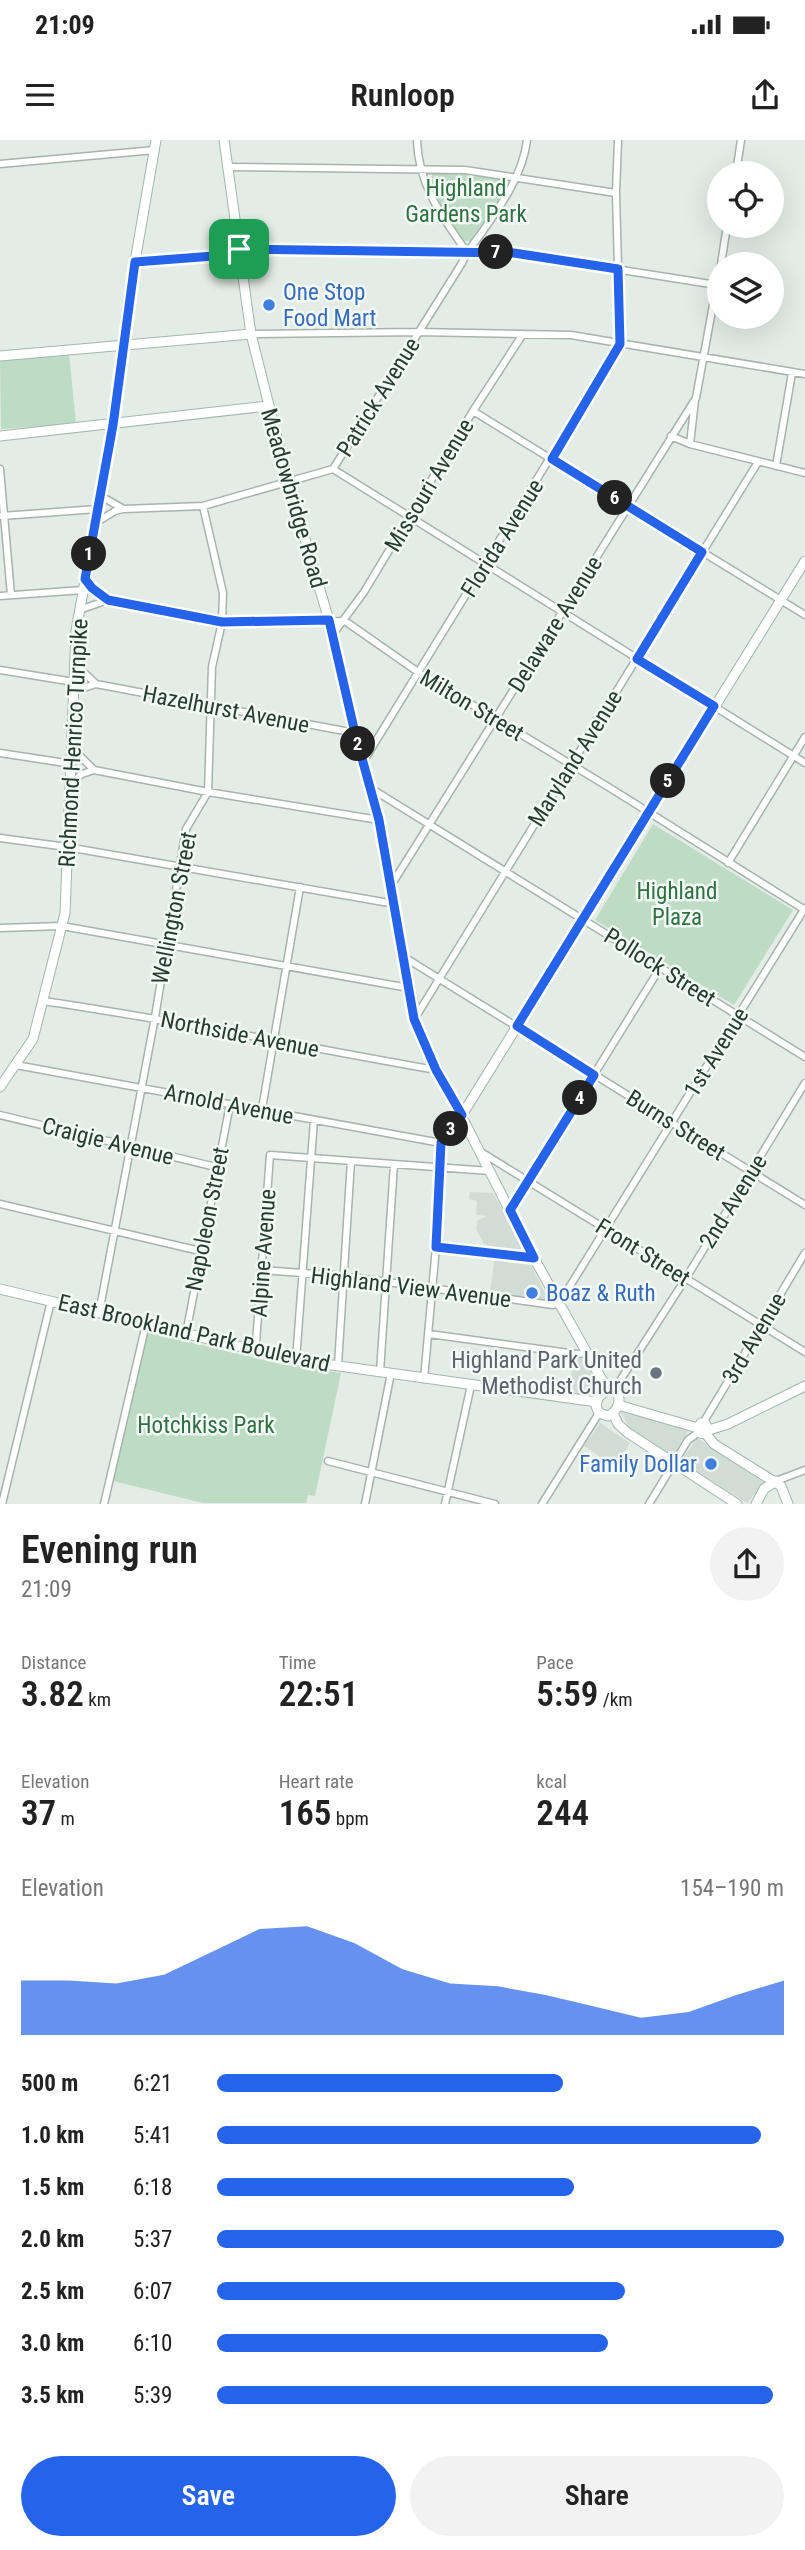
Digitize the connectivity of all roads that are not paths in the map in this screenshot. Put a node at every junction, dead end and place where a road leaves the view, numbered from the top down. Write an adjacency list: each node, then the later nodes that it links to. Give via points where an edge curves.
1 (224, 140): 9 (street, Meadowbridge Road)
2 (417, 140): 10 (street)
3 (527, 140): 11 (street, Patrick Avenue)
4 (618, 140): 12 (street)
5 (741, 140): 7 (street)
6 (156, 145): 8 (street); 15 (street, Richmond Henrico Turnpike)
7 (738, 161)
8 (0, 164)
9 (228, 167): 10 (street); 14 (street, Meadowbridge Road)
10 (422, 169): 11 (street); 13 (street, via 436,207)
11 (516, 178): 12 (street); 13 (street, Patrick Avenue)
12 (616, 193): 16 (street)
13 (466, 251): 14 (street); 16 (street, via 527,254); 19 (street, Patrick Avenue)
14 (239, 252): 15 (street); 20 (street, Meadowbridge Road)
15 (135, 262): 23 (street, Richmond Henrico Turnpike)
16 (618, 269): 17 (street); 22 (street)
17 (707, 283)
18 (709, 329): 25 (street, Delaware Avenue)
19 (418, 332): 20 (street); 21 (street); 39 (street, Patrick Avenue)
20 (251, 334): 23 (street); 29 (street, Meadowbridge Road)
21 (523, 334): 22 (street, via 571,335); 30 (street, Missouri Avenue)
22 (620, 344): 25 (street); 35 (street, Florida Avenue)
23 (124, 345): 24 (street); 31 (street, Richmond Henrico Turnpike)
24 (0, 356)
25 (704, 358): 26 (street); 28 (street, Delaware Avenue)
26 (792, 373): 27 (street); 37 (street)
27 (805, 374)
28 (696, 398): 33 (street, Delaware Avenue); 34 (street)
29 (268, 406): 31 (street); 41 (street, Meadowbridge Road)
30 (473, 411): 35 (street); 48 (street, Missouri Avenue)
31 (113, 425): 32 (street); 42 (street, Richmond Henrico Turnpike)
32 (0, 436)
33 (671, 436): 34 (street); 44 (street, Delaware Avenue)
34 (690, 444): 36 (street)
35 (552, 459): 44 (street); 52 (street, Florida Avenue)
36 (758, 462): 37 (street); 50 (street, Maryland Avenue)
37 (776, 466): 40 (street)
38 (0, 469): 47 (street)
39 (333, 469): 41 (street, Patrick Avenue); 48 (street)
40 (805, 473)
41 (288, 481): 43 (street, Patrick Avenue); 62 (street, Meadowbridge Road)
42 (99, 495): 45 (street, Richmond Henrico Turnpike); 46 (street)
43 (203, 506): 46 (street, Patrick Avenue); 64 (street, via 223,593)
44 (628, 507): 50 (street); 60 (street, Delaware Avenue)
45 (97, 509): 47 (street); 49 (street, Richmond Henrico Turnpike)
46 (123, 509): 49 (street, Patrick Avenue)
47 (2, 516): 55 (street)
48 (410, 517): 52 (street); 63 (street, Missouri Avenue)
49 (94, 524): 53 (street, Richmond Henrico Turnpike)
50 (702, 552): 58 (street); 66 (street, Maryland Avenue)
51 (805, 561): 58 (street)
52 (485, 564): 60 (street); 69 (street, Florida Avenue)
53 (85, 579): 54 (street, Richmond Henrico Turnpike); 57 (street)
54 (83, 590): 55 (street); 59 (street, Richmond Henrico Turnpike)
55 (11, 595): 56 (street)
56 (0, 596)
57 (108, 600): 59 (street); 64 (street)
58 (781, 600): 61 (street); 73 (street)
59 (79, 610): 67 (street, Richmond Henrico Turnpike)
60 (562, 613): 66 (street); 74 (street, Delaware Avenue)
61 (805, 615)
62 (329, 620): 63 (street); 64 (street); 65 (street, Meadowbridge Road)
63 (345, 621): 65 (street, Missouri Avenue); 69 (street, Milton Street)
64 (222, 622): 72 (street)
65 (333, 634): 75 (street, Meadowbridge Road)
66 (637, 659): 73 (street); 83 (street, Maryland Avenue)
67 (75, 664): 70 (street); 71 (street, Richmond Henrico Turnpike)
68 (0, 670): 71 (street, Hazelhurst Avenue)
69 (418, 672): 74 (street, Milton Street); 80 (street, Florida Avenue)
70 (96, 684): 71 (street, Hazelhurst Avenue); 72 (street, Hazelhurst Avenue)
71 (74, 687): 77 (street, Richmond Henrico Turnpike)
72 (210, 705): 75 (street, Hazelhurst Avenue); 87 (street)
73 (714, 706): 79 (street); 88 (street)
74 (496, 720): 83 (street, Milton Street); 90 (street, Delaware Avenue)
75 (355, 733): 80 (street, Meadowbridge Road)
76 (805, 737): 79 (street)
77 (72, 748): 82 (street, Richmond Henrico Turnpike); 84 (street)
78 (0, 753): 82 (street)
79 (793, 756): 81 (street); 93 (street)
80 (363, 762): 86 (street, Meadowbridge Road)
81 (805, 763)
82 (72, 764): 85 (street, Richmond Henrico Turnpike)
83 (570, 764): 88 (street, Milton Street); 95 (street, Maryland Avenue)
84 (94, 770): 85 (street); 87 (street)
85 (71, 783): 92 (street, Richmond Henrico Turnpike)
86 (372, 789): 89 (street, Meadowbridge Road); 90 (street, Pollock Street)
87 (208, 792): 89 (street); 94 (street, Wellington Street, via 186,828)
88 (649, 813): 93 (street, Milton Street); 100 (street)
89 (379, 820): 96 (street, Meadowbridge Road)
90 (429, 825): 95 (street, Pollock Street); 96 (street, Delaware Avenue)
91 (0, 838): 92 (street)
92 (67, 847): 94 (street); 101 (street, Richmond Henrico Turnpike)
93 (728, 863): 99 (street, Milton Street)
94 (179, 867): 97 (street); 103 (street, Wellington Street)
95 (505, 871): 100 (street, Pollock Street); 107 (street, Maryland Avenue)
96 (392, 884): 98 (street, Meadowbridge Road)
97 (300, 887): 98 (street); 105 (street)
98 (396, 904): 104 (street, Meadowbridge Road)
99 (805, 909): 110 (street, 1st Avenue)
100 (582, 919): 106 (street, Pollock Street); 113 (street)
101 (62, 926): 102 (street); 103 (street); 109 (street, Richmond Henrico Turnpike)
102 (0, 928)
103 (165, 946): 105 (street); 111 (street, Wellington Street)
104 (404, 957): 107 (street, Burns Street); 108 (street, Meadowbridge Road)
105 (287, 966): 108 (street); 114 (street)
106 (660, 968): 110 (street, Pollock Street); 118 (street)
107 (439, 979): 112 (street, Maryland Avenue); 113 (street, Burns Street)
108 (409, 988): 112 (street, Meadowbridge Road)
109 (43, 1001): 111 (street, Northside Avenue); 116 (street, Richmond Henrico Turnpike, via 33,1039)
110 (738, 1016): 115 (street, Pollock Street); 127 (street, 1st Avenue)
111 (155, 1017): 114 (street, Northside Avenue); 121 (street, Wellington Street)
112 (414, 1019): 117 (street, Meadowbridge Road)
113 (517, 1026): 118 (street, Burns Street); 125 (street)
114 (273, 1041): 117 (street, Northside Avenue); 123 (street)
115 (805, 1058)
116 (16, 1065): 120 (street, Richmond Henrico Turnpike); 121 (street, Arnold Avenue)
117 (436, 1070): 125 (street, Meadowbridge Road)
118 (594, 1075): 127 (street, Burns Street); 138 (street)
119 (805, 1083): 137 (street, 2nd Avenue)
120 (0, 1087)
121 (141, 1087): 122 (street, Arnold Avenue); 129 (street, Wellington Street)
122 (230, 1104): 123 (street, Arnold Avenue); 134 (street, Napoleon Street)
123 (262, 1109): 126 (street, Arnold Avenue)
124 (0, 1115): 129 (street, Craigie Avenue)
125 (462, 1115): 128 (street); 130 (street, Meadowbridge Road)
126 (314, 1120): 128 (street, Arnold Avenue); 131 (street)
127 (672, 1123): 137 (street, Burns Street); 142 (street, 1st Avenue)
128 (441, 1143): 135 (street)
129 (129, 1147): 134 (street, Craigie Avenue); 143 (street, Wellington Street)
130 (481, 1152): 136 (street, Meadowbridge Road); 138 (street, Front Street)
131 (312, 1158): 132 (street); 148 (street, Alpine Avenue, via 270,1155); 149 (street)
132 (351, 1161): 133 (street); 150 (street)
133 (394, 1164): 135 (street); 152 (street)
134 (216, 1167): 145 (street, Napoleon Street)
135 (439, 1167): 136 (street); 144 (street)
136 (490, 1171): 141 (street, Meadowbridge Road)
137 (751, 1172): 140 (street, Burns Street); 151 (street, 2nd Avenue)
138 (528, 1181): 141 (street); 142 (street, Front Street)
139 (0, 1204): 143 (street)
140 (805, 1205)
141 (510, 1210): 147 (street, Meadowbridge Road)
142 (607, 1229): 151 (street, Front Street); 156 (street, 1st Avenue)
143 (113, 1231): 145 (street); 157 (street, Wellington Street)
144 (436, 1247): 147 (street); 154 (street)
145 (200, 1251): 160 (street, Napoleon Street)
146 (805, 1253): 159 (street, 3rd Avenue)
147 (534, 1258): 156 (street, Meadowbridge Road)
148 (261, 1270): 149 (street, Highland View Avenue); 162 (street, Alpine Avenue)
149 (304, 1273): 150 (street, Highland View Avenue); 165 (street)
150 (344, 1276): 152 (street, Highland View Avenue); 166 (street)
151 (686, 1278): 159 (street, Front Street); 172 (street, 2nd Avenue)
152 (387, 1283): 154 (street, Highland View Avenue); 167 (street)
153 (0, 1289): 155 (street, East Brookland Park Boulevard)
154 (432, 1289): 156 (street, Highland View Avenue, via 553,1305); 161 (street)
155 (51, 1301): 157 (street, East Brookland Park Boulevard); 183 (street)
156 (560, 1302): 164 (street, Meadowbridge Road)
157 (99, 1313): 158 (street, East Brookland Park Boulevard)
158 (146, 1324): 160 (street, East Brookland Park Boulevard); 184 (street)
159 (762, 1325): 163 (street, Front Street); 176 (street, 3rd Avenue)
160 (186, 1334): 162 (street, East Brookland Park Boulevard)
161 (429, 1334): 164 (street); 169 (street)
162 (254, 1350): 165 (street, East Brookland Park Boulevard)
163 (805, 1352)
164 (586, 1353): 172 (street, Meadowbridge Road)
165 (296, 1360): 166 (street, East Brookland Park Boulevard)
166 (338, 1365): 167 (street, East Brookland Park Boulevard)
167 (380, 1372): 168 (street, East Brookland Park Boulevard)
168 (391, 1373): 169 (street, East Brookland Park Boulevard); 180 (street)
169 (424, 1378): 170 (street, East Brookland Park Boulevard)
170 (471, 1385): 173 (street, East Brookland Park Boulevard); 182 (street)
171 (805, 1386): 176 (street, via 728,1424)
172 (610, 1389): 173 (street); 174 (street, via 619,1398)
173 (597, 1402): 175 (street)
174 (616, 1409): 175 (street, via 608,1416); 176 (street); 178 (street, via 618,1424)
175 (599, 1413): 188 (street)
176 (703, 1429): 178 (street, 3rd Avenue, via 688,1440); 181 (street, via 714,1444)
177 (328, 1461): 180 (street)
178 (674, 1463): 189 (street, 3rd Avenue); 190 (street)
179 (805, 1470): 181 (street)
180 (371, 1472): 182 (street); 185 (street)
181 (776, 1482): 191 (street, via 764,1489); 192 (street)
182 (447, 1492): 186 (street); 187 (street)
183 (2, 1503)
184 (104, 1503)
185 (365, 1503)
186 (445, 1503)
187 (495, 1503)
188 (542, 1503)
189 (649, 1503)
190 (737, 1503)
191 (756, 1503)
192 (788, 1503)

